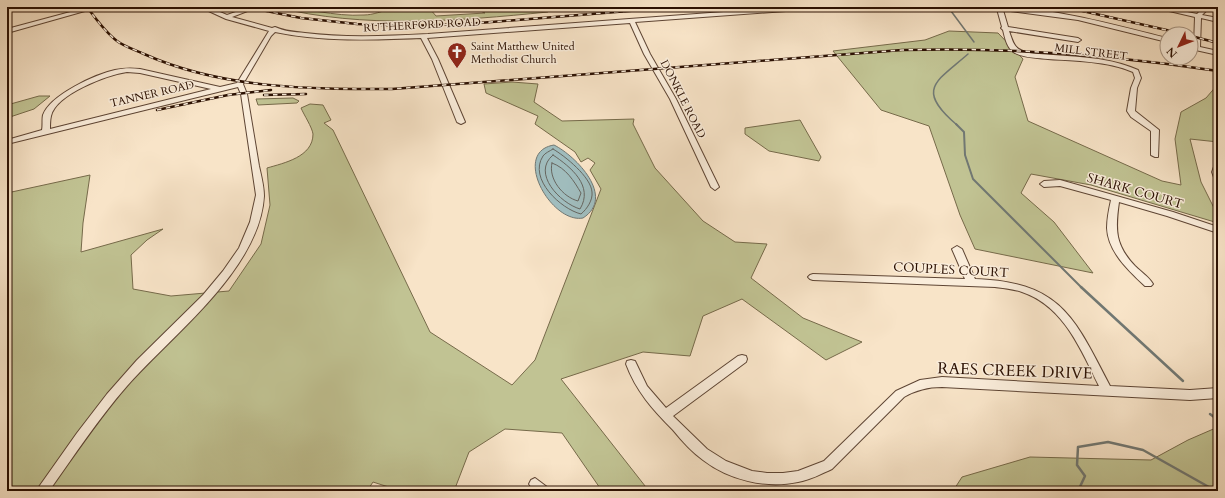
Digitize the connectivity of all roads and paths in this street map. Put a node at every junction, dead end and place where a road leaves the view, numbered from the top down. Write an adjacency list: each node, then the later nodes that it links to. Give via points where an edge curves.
1 (96, 7): 15 (street)
2 (203, 7): 9 (street, RUTHERFORD ROAD)
3 (255, 7): 9 (street)
4 (813, 7): 11 (street, RUTHERFORD ROAD)
5 (997, 7): 13 (street, MILL STREET); 17 (street, via 1078,18)
6 (1155, 7): 8 (street)
7 (1207, 7): 8 (street)
8 (1198, 16): 10 (street); 12 (street)
9 (228, 17): 14 (street, RUTHERFORD ROAD)
10 (1218, 20)
11 (632, 21): 16 (street, RUTHERFORD ROAD); 30 (street, DONKLE ROAD)
12 (1197, 26)
13 (1004, 28): 18 (street); 26 (street, MILL STREET, via 1011,46 1020,53 1127,66 1136,71 1138,78 1131,111 1155,130)
14 (275, 30): 16 (street, RUTHERFORD ROAD, via 346,37); 21 (street, via 269,35)
15 (7, 31)
16 (423, 37): 23 (street)
17 (1159, 38)
18 (1078, 40)
19 (1199, 48): 20 (street)
20 (1218, 53)
21 (240, 84): 22 (street, TANNER ROAD); 42 (street, via 244,94 260,195 260,207 251,234 218,285 122,384)
22 (221, 89): 24 (street, TANNER ROAD); 24 (street, via 140,71 115,72 76,88 56,102 47,115)
23 (461, 122)
24 (46, 131): 25 (street, TANNER ROAD)
25 (7, 142)
26 (1155, 155)
27 (1218, 166): 28 (street)
28 (1218, 178)
29 (1044, 184): 31 (street, SHARK COURT, via 1060,183)
30 (715, 187)
31 (1114, 198): 32 (street, SHARK COURT); 36 (street, via 1112,232 1116,245 1128,265)
32 (1218, 230)
33 (957, 249): 35 (street)
34 (813, 278): 35 (street, COUPLES COURT)
35 (971, 281): 39 (street, COUPLES COURT, via 1017,287 1054,306 1071,324)
36 (1148, 284)
37 (742, 359): 41 (street)
38 (632, 364): 41 (street, RAES CREEK DRIVE, via 643,391)
39 (1107, 391): 40 (street, RAES CREEK DRIVE, via 1190,395); 41 (street, RAES CREEK DRIVE, via 942,382 917,385 900,394 828,465 808,475 784,480 751,477 719,464 697,448)
40 (1218, 393)
41 (665, 415)
42 (42, 491)

